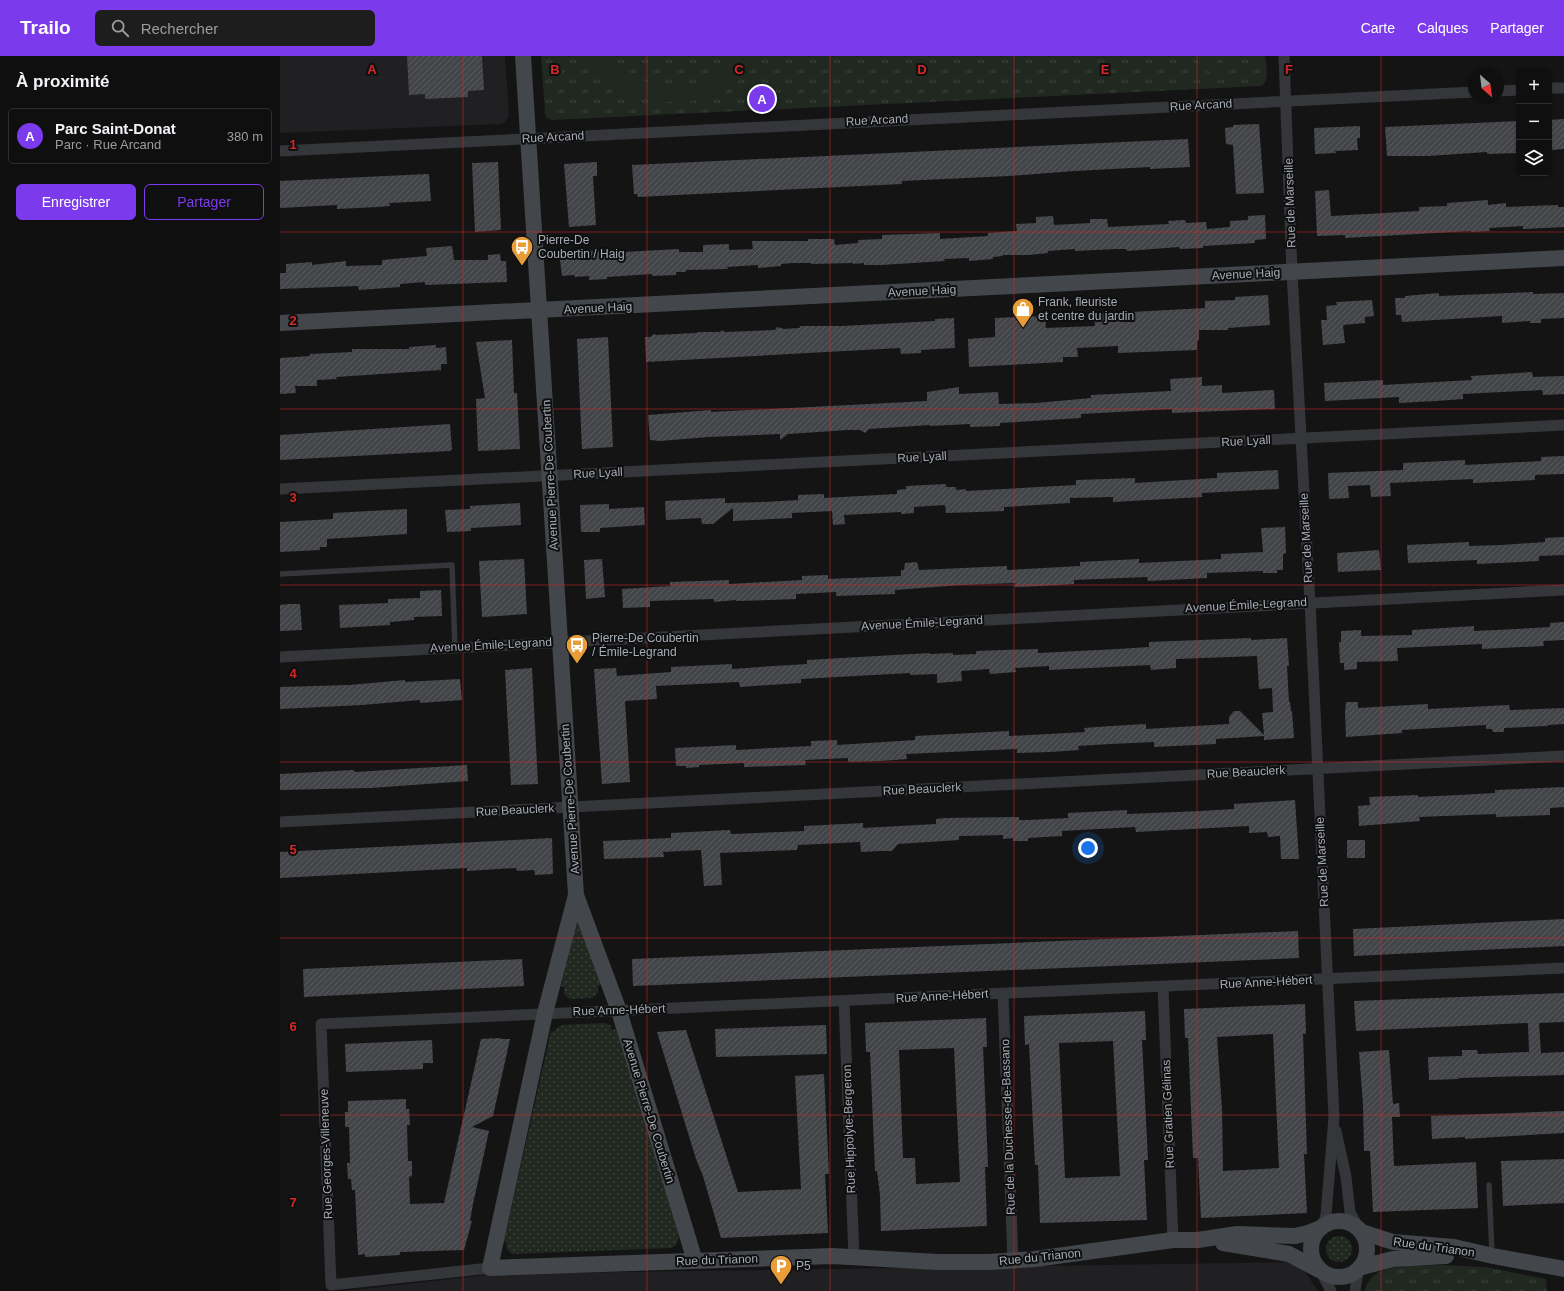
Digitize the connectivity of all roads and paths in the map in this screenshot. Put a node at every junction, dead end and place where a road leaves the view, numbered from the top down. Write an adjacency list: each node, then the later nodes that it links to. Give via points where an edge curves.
1 (523, 56): 9 (street, Avenue Pierre-De Coubertin)
2 (1284, 56): 8 (street, Rue de Marseille)
3 (1552, 88): 4 (street)
4 (1564, 88)
5 (1516, 90): 6 (street)
6 (1504, 91)
7 (1468, 92): 8 (street, Rue Arcand)
8 (1286, 101): 9 (street, Rue Arcand); 12 (street, Rue de Marseille)
9 (529, 138): 10 (street, Rue Arcand); 13 (street, Avenue Pierre-De Coubertin)
10 (280, 151)
11 (1564, 258): 12 (street, Avenue Haig)
12 (1292, 272): 13 (street, Avenue Haig); 16 (street, Rue de Marseille)
13 (540, 310): 14 (street, Avenue Haig); 17 (street, Avenue Pierre-De Coubertin)
14 (280, 323)
15 (1564, 425): 16 (street, Rue Lyall)
16 (1301, 438): 17 (street, Rue Lyall); 21 (street, Rue de Marseille)
17 (550, 476): 18 (street, Rue Lyall); 22 (street, Avenue Pierre-De Coubertin)
18 (280, 490)
19 (280, 574): 23 (lane, via 452,565)
20 (1564, 590): 21 (street, Avenue Émile-Legrand)
21 (1310, 602): 22 (street, Avenue Émile-Legrand); 26 (street, Rue de Marseille)
22 (560, 642): 23 (street, Avenue Émile-Legrand); 27 (street, Avenue Pierre-De Coubertin)
23 (455, 647): 24 (street, Avenue Émile-Legrand)
24 (280, 657)
25 (1564, 756): 26 (street, Rue Beauclerk)
26 (1318, 768): 27 (street, Rue Beauclerk); 31 (street, Rue de Marseille)
27 (571, 807): 28 (street, Rue Beauclerk); 29 (street, Avenue Pierre-De Coubertin)
28 (280, 822)
29 (576, 895): 35 (street, Avenue Pierre-De Coubertin); 36 (street, Avenue Pierre-De Coubertin)
30 (1564, 968): 31 (street, Rue Anne-Hébert)
31 (1327, 979): 32 (street, Rue Anne-Hébert); 38 (street, Rue de Marseille)
32 (1163, 987): 33 (street, Rue Anne-Hébert); 42 (street, Rue Gratien Gélinas)
33 (1003, 994): 34 (street, Rue Anne-Hébert); 47 (street, Rue de la Duchesse-de-Bassano)
34 (844, 1001): 35 (street, Rue Anne-Hébert); 45 (street, Rue Hippolyte-Bergeron)
35 (619, 1011): 36 (street, Rue Anne-Hébert); 46 (street, Avenue Pierre-De Coubertin)
36 (545, 1013): 37 (street, Rue Anne-Hébert); 48 (street, Avenue Pierre-De Coubertin)
37 (321, 1024): 52 (street, Rue Georges-Villeneuve)
38 (1334, 1117): 40 (street, Rue de Marseille, via 1326,1215); 41 (street, Rue de Marseille, via 1346,1176 1350,1212)
39 (1489, 1185): 44 (lane)
40 (1322, 1227): 41 (street, via 1339,1221 1350,1223); 43 (street, Rue du Trianon, via 1295,1236 1237,1234); 51 (street, via 1314,1236 1311,1249 1313,1261)
41 (1360, 1230): 44 (street, Rue du Trianon, via 1393,1242 1454,1247); 49 (street, via 1368,1248)
42 (1173, 1240): 43 (street, Rue du Trianon); 47 (street, Rue du Trianon, via 1060,1257)
43 (1198, 1240): 51 (street, Rue du Trianon, via 1289,1254)
44 (1488, 1255): 49 (street, Rue du Trianon, via 1424,1256 1393,1260); 50 (street, Rue du Trianon)
45 (854, 1257): 46 (street, Rue du Trianon); 47 (street, Rue du Trianon, via 937,1262)
46 (695, 1261): 48 (street, Rue du Trianon)
47 (1013, 1261)
48 (490, 1268): 52 (street, Rue du Trianon)
49 (1360, 1269): 51 (street, via 1352,1275 1340,1278); 54 (street)
50 (1564, 1270)
51 (1320, 1271): 53 (street)
52 (331, 1285)
53 (1331, 1291)
54 (1354, 1291)

